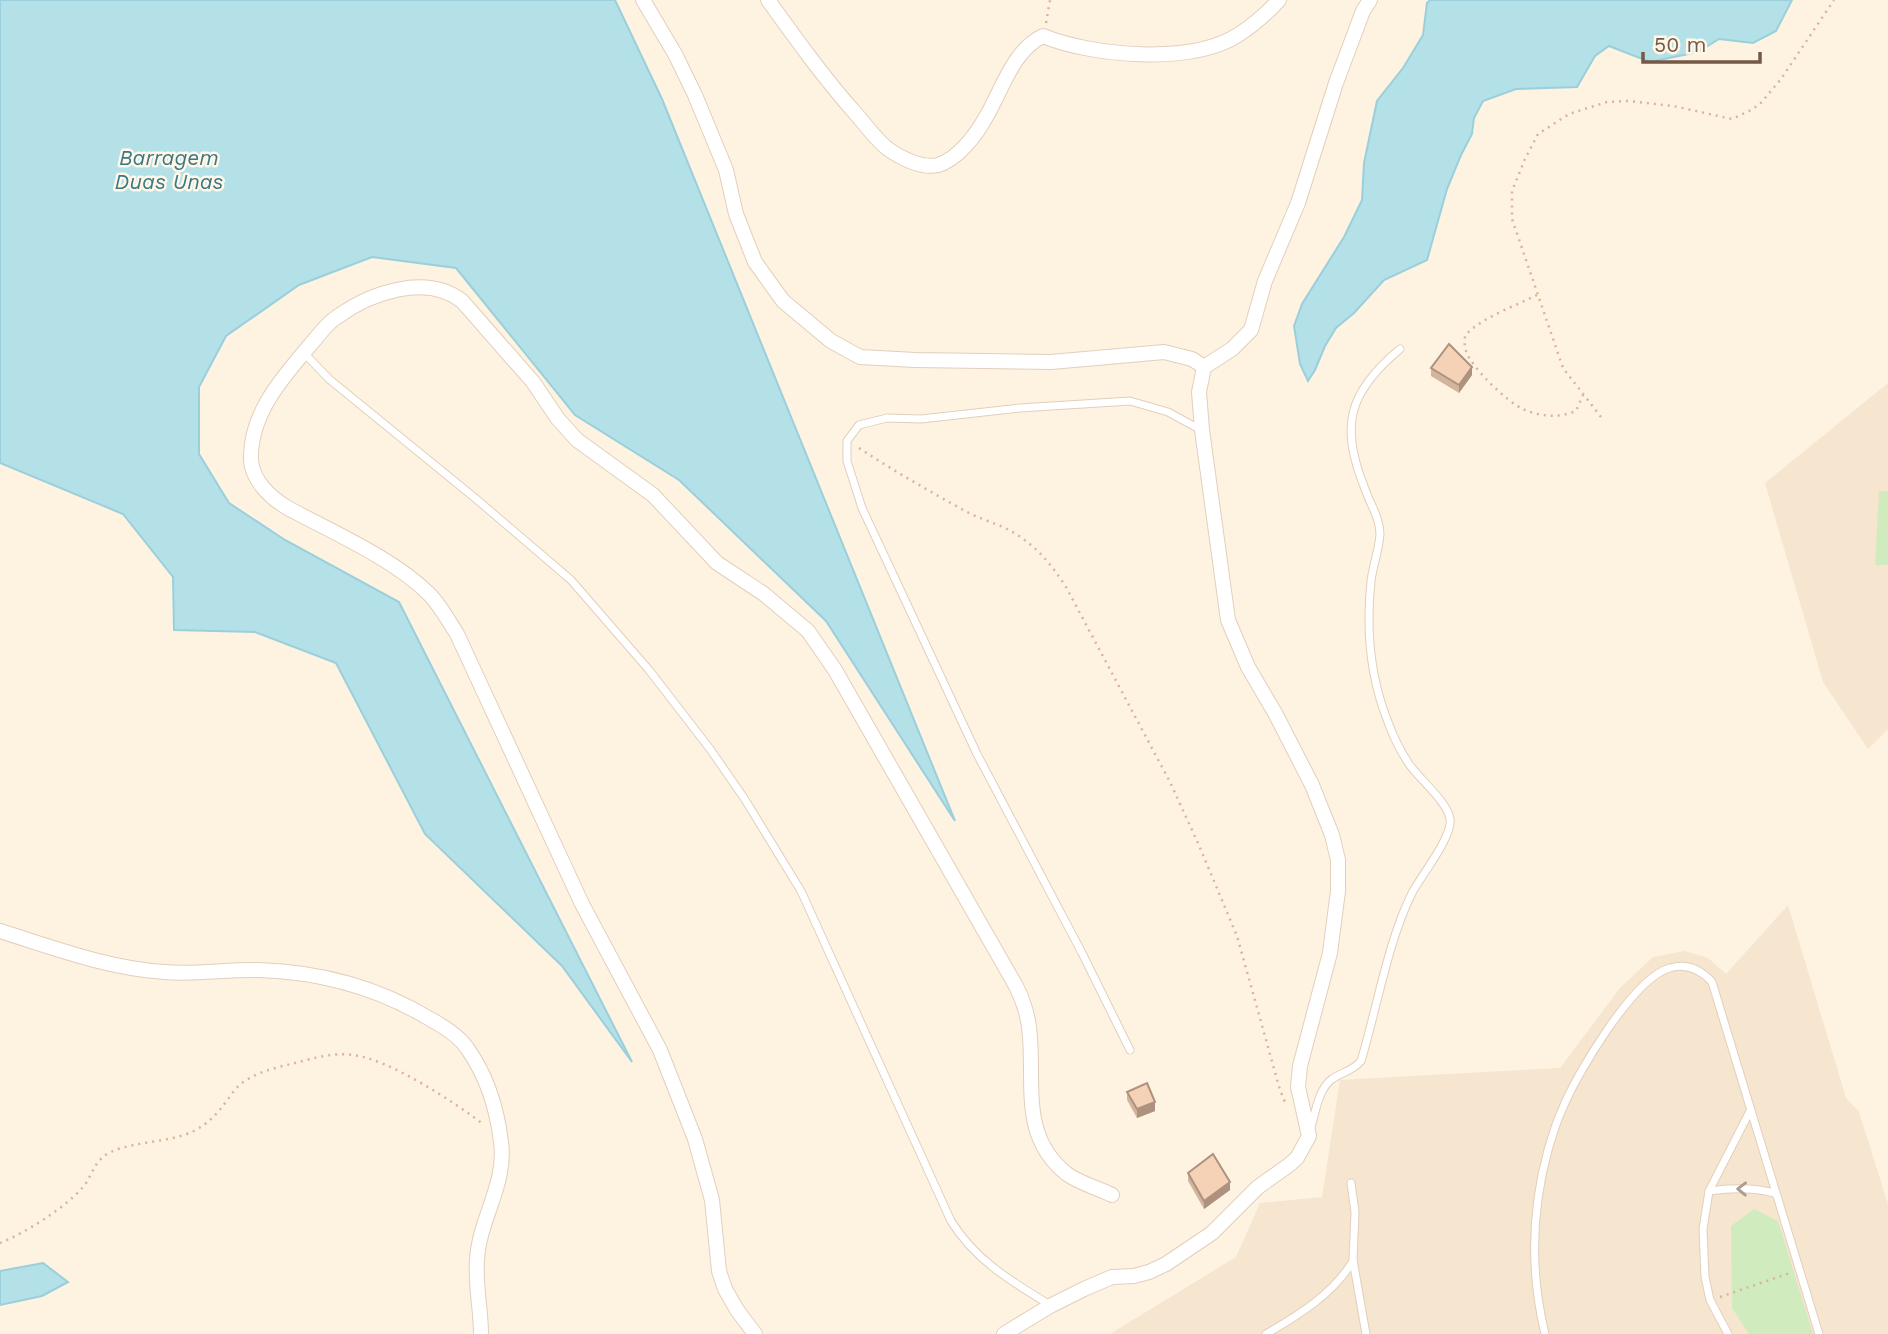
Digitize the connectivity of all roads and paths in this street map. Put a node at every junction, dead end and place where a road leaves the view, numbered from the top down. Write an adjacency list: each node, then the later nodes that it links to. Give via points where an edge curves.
1 (643, 0): 11 (street, via 695,95 726,170 736,214 755,262 783,301 831,341 860,357 1051,362 1164,352)
2 (768, 0): 7 (street, via 860,119 887,148 911,162 936,165 955,156 985,120 1020,57)
3 (1049, 0): 7 (path)
4 (1279, 0): 7 (street, via 1237,36 1177,52 1128,54 1063,44)
5 (1370, 0): 11 (street, via 1336,83 1251,330)
6 (1834, 0): 8 (path, via 1760,104 1732,119 1673,106 1607,102 1569,114 1538,134 1512,191 1512,219)
7 (1044, 36)
8 (1537, 295): 12 (path, via 1563,368); 12 (path, via 1473,327 1465,335 1466,354 1520,408 1564,416 1576,411)
9 (1400, 349): 20 (lane, via 1364,385 1350,433 1351,449 1380,534 1371,580 1372,666 1389,724 1409,763 1446,808 1450,831 1422,874 1401,920 1361,1061 1354,1070 1330,1080)
10 (304, 353): 25 (street, via 335,318 385,292 428,287 452,293 533,382 577,440 653,495 717,563 808,631 835,670 1026,1007 1034,1124 1045,1152 1069,1175); 30 (lane, via 329,379 571,580 649,670 744,798 801,891 964,1242 1000,1274); 32 (street, via 276,386 261,413 253,437 255,475 272,498 395,567 428,593 457,634 582,904 660,1050 695,1139 712,1200 725,1289)
11 (1204, 367): 14 (street, via 1199,392)
12 (1583, 395): 13 (path)
13 (1601, 417)
14 (1202, 430): 15 (lane, via 1168,412 1130,401 887,418 859,425); 20 (street, via 1228,620 1312,785 1338,860 1331,953 1300,1066 1298,1087)
15 (847, 440): 17 (lane, via 847,461 868,520 977,754); 18 (path, via 912,482 1027,541 1049,562 1170,782 1198,843 1237,936)
16 (0, 931): 21 (street, via 108,965 165,972 310,974 372,990 442,1026 466,1046 484,1077)
17 (1130, 1051)
18 (1288, 1110)
19 (1750, 1111): 23 (lane); 24 (lane); 36 (lane, via 1712,982 1694,968 1667,968 1639,991 1592,1050 1551,1140 1533,1246)
20 (1309, 1136): 30 (street, via 1297,1158 1258,1187 1212,1233 1166,1264 1134,1276 1112,1278)
21 (502, 1144): 26 (path, via 458,1105 404,1074 355,1055 336,1054 266,1071 240,1084 212,1120 193,1131 115,1149 94,1166 84,1186 68,1202); 31 (street, via 499,1183 477,1259)
22 (1351, 1183): 27 (lane)
23 (1709, 1191): 24 (lane, one-way to 23, via 1735,1188); 29 (lane, via 1703,1252)
24 (1774, 1193): 28 (lane)
25 (1112, 1195)
26 (0, 1243)
27 (1353, 1260): 34 (lane, via 1325,1294); 35 (lane)
28 (1798, 1270): 29 (path); 38 (lane)
29 (1710, 1300): 37 (lane)
30 (1050, 1306): 33 (street)
31 (481, 1334)
32 (755, 1334)
33 (1004, 1334)
34 (1266, 1334)
35 (1366, 1334)
36 (1545, 1334)
37 (1728, 1334)
38 (1819, 1334)

